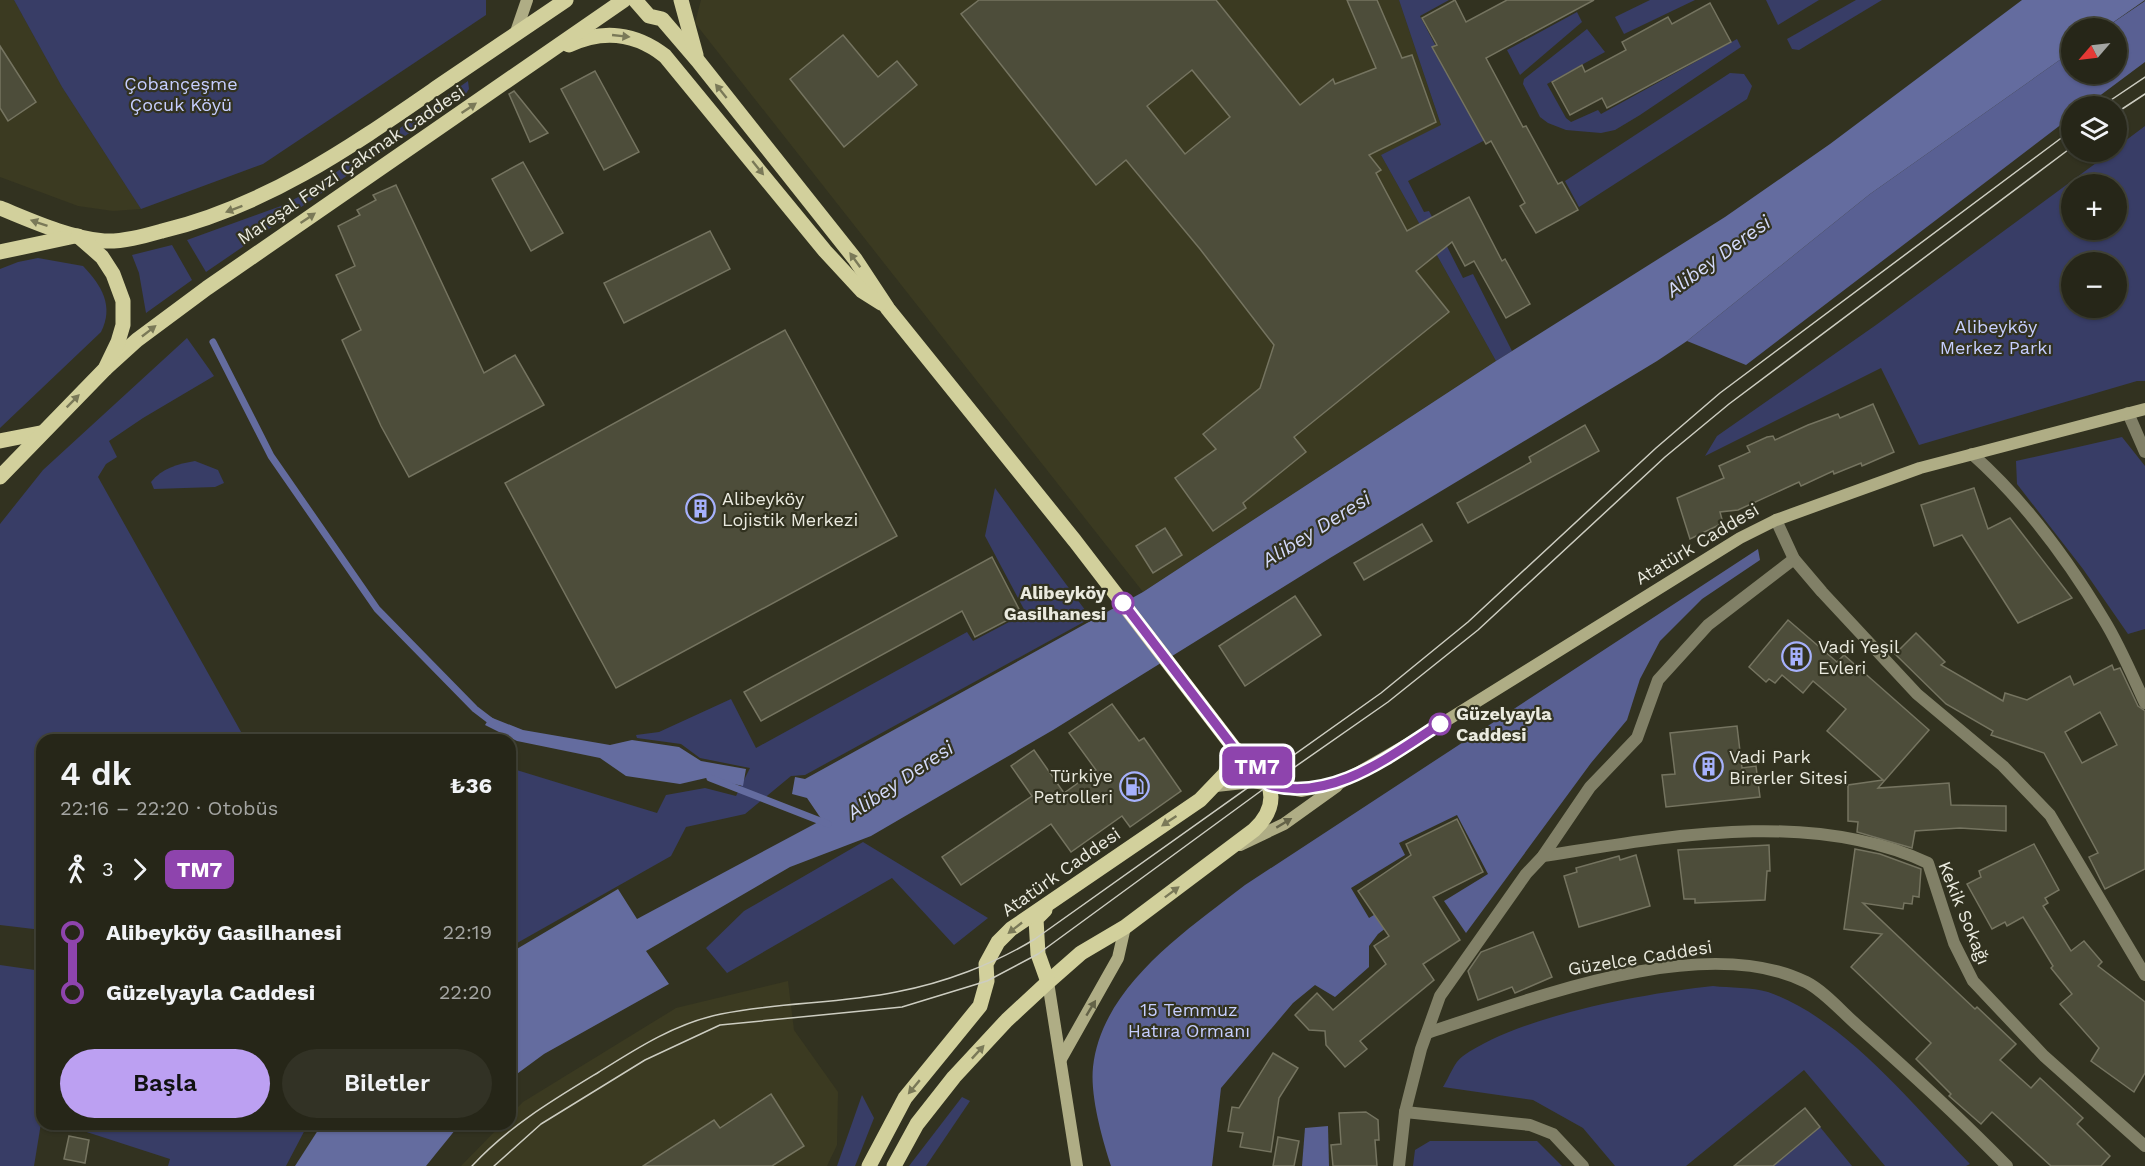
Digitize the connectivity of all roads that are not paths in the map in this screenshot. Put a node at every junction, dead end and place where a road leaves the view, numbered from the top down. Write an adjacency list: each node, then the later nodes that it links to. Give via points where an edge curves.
1 (527, 0): 6 (main road)
2 (566, 0): 6 (main road, Mareşal Fevzi Çakmak Caddesi)
3 (624, 0): 7 (main road, Mareşal Fevzi Çakmak Caddesi)
4 (635, 0): 8 (main road, via 649,16 662,19)
5 (681, 0): 8 (main road)
6 (515, 35): 10 (main road, Mareşal Fevzi Çakmak Caddesi, one-way to 10, via 392,119 273,192 210,218 141,236 105,241)
7 (545, 55): 12 (main road, one-way to 12, via 582,39 601,36 626,36 651,45 677,68 825,251 862,291); 13 (main road, Mareşal Fevzi Çakmak Caddesi, one-way to 7, via 207,288)
8 (698, 61): 12 (main road, one-way to 8, via 855,259)
9 (0, 208): 10 (main road, Mareşal Fevzi Çakmak Caddesi, one-way to 9)
10 (78, 236): 11 (main road); 13 (main road, via 102,257 123,301 123,325)
11 (0, 252)
12 (888, 309): 24 (main road)
13 (105, 369): 16 (main road, Mareşal Fevzi Çakmak Caddesi, one-way to 13)
14 (2145, 409): 15 (main road, Atatürk Caddesi)
15 (2127, 413): 18 (street); 19 (main road, Atatürk Caddesi)
16 (40, 433): 17 (main road); 20 (main road, Mareşal Fevzi Çakmak Caddesi)
17 (0, 441)
18 (2145, 452)
19 (1972, 453): 21 (main road, Atatürk Caddesi); 23 (street, via 2005,483 2065,563 2104,620)
20 (0, 477)
21 (1776, 520): 22 (street); 25 (main road, Atatürk Caddesi, via 1740,538)
22 (1794, 559): 29 (street, via 1708,625 1658,680 1636,738 1590,787); 32 (street, via 1917,694 2003,766 2050,815)
23 (2145, 703)
24 (1234, 748): 26 (main road, via 1252,761); 27 (main road, Atatürk Caddesi, via 1230,765)
25 (1340, 783): 26 (main road, Atatürk Caddesi, via 1302,791); 28 (main road, Atatürk Caddesi, one-way to 25, via 1284,824)
26 (1269, 785): 27 (main road, Atatürk Caddesi, via 1253,782); 28 (main road, Atatürk Caddesi, via 1272,799 1266,819)
27 (1216, 786): 30 (main road, Atatürk Caddesi, one-way to 30)
28 (1232, 849): 31 (main road, Atatürk Caddesi, one-way to 28)
29 (1543, 856): 35 (street, via 1526,874 1440,996); 38 (street, Kekik Sokağı, via 1666,837 1777,832 1899,850 1928,864 1954,943 1973,981 2044,1056)
30 (1062, 894): 34 (main road, via 1036,919 1038,954); 39 (main road, Atatürk Caddesi, one-way to 39, via 998,942 986,964 987,981 980,1006 905,1098)
31 (1125, 927): 34 (main road, Atatürk Caddesi, via 1081,953); 36 (main road, one-way to 31, via 1118,957)
32 (2139, 952): 33 (street)
33 (2145, 975)
34 (1048, 982): 36 (main road); 40 (main road, Atatürk Caddesi, one-way to 34, via 917,1124 954,1077)
35 (1426, 1033): 37 (street); 44 (street, Güzelce Caddesi, via 1555,990 1620,977 1714,963 1746,963 1779,970 1808,983 1941,1099)
36 (1061, 1059): 41 (main road)
37 (1404, 1112): 42 (street); 43 (street, via 1530,1125 1553,1134)
38 (2145, 1146)
39 (870, 1166)
40 (894, 1166)
41 (1077, 1166)
42 (1400, 1166)
43 (1583, 1166)
44 (2007, 1166)

